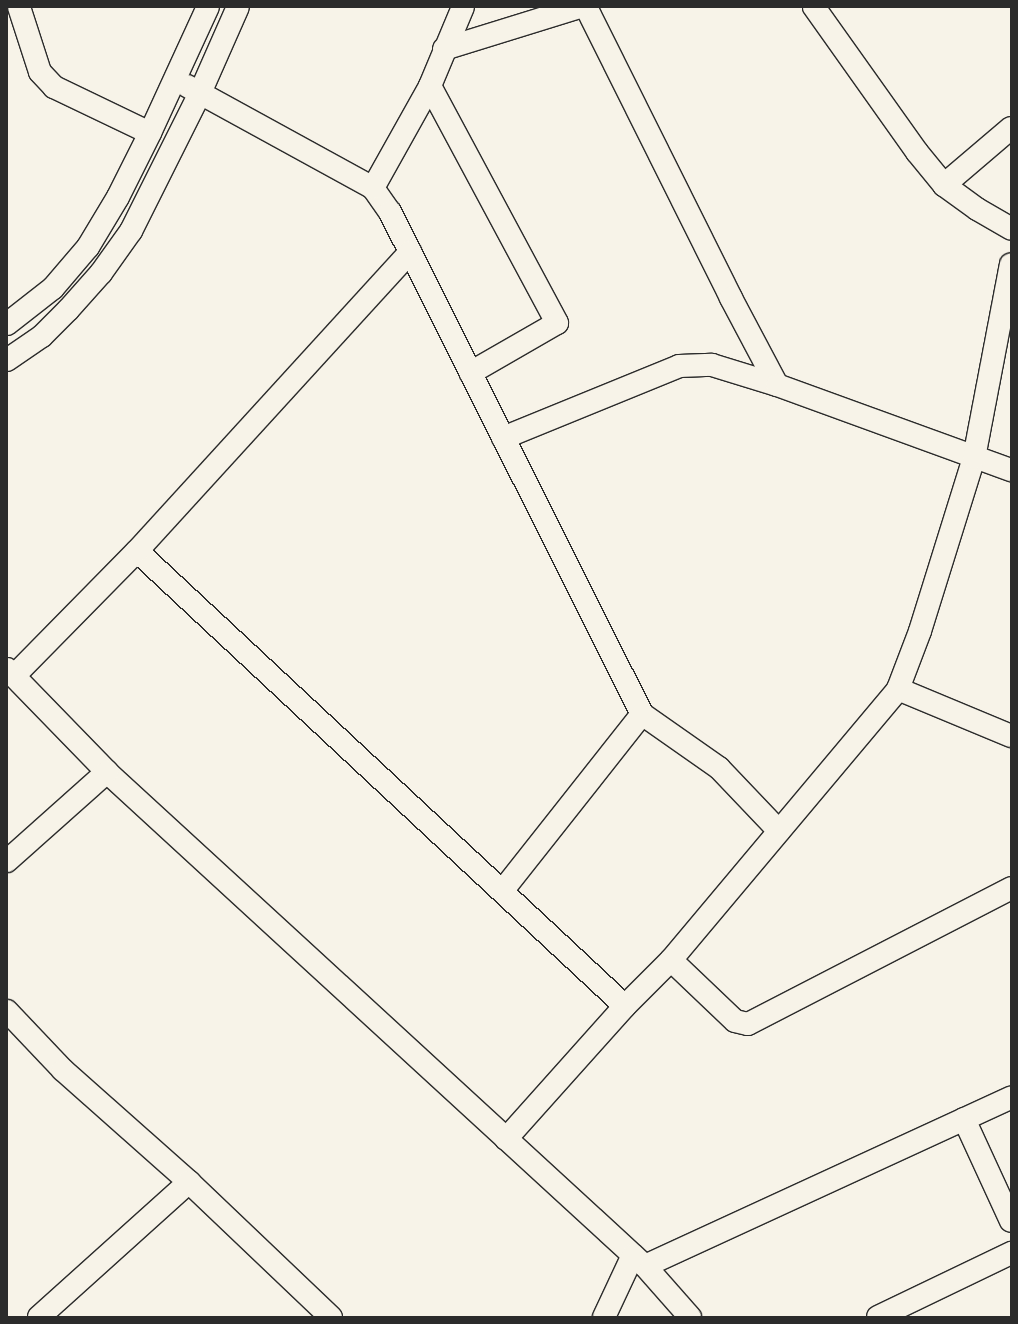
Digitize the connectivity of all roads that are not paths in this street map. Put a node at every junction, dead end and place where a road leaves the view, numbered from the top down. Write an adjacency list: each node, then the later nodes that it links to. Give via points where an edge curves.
1 (19, 7): 13 (street, via 40,72 54,87)
2 (464, 7): 8 (street)
3 (580, 7): 8 (street)
4 (586, 7): 24 (street)
5 (814, 7): 14 (street, via 918,152)
6 (207, 11): 7 (street); 9 (street)
7 (234, 16): 11 (street)
8 (444, 49): 10 (street)
9 (175, 80): 11 (street); 13 (street)
10 (430, 86): 15 (street); 23 (street, via 557,323)
11 (200, 93): 15 (street); 19 (street, via 131,231)
12 (1011, 128): 14 (street)
13 (150, 133): 17 (street, via 118,197)
14 (944, 184): 16 (street, via 977,209)
15 (373, 188): 18 (street, via 390,212)
16 (1011, 229)
17 (88, 247): 19 (street); 21 (street, via 53,288)
18 (410, 252): 23 (street); 28 (street)
19 (110, 260): 22 (street, via 68,310 42,336)
20 (1011, 264): 26 (street)
21 (7, 324)
22 (7, 360)
23 (470, 373): 25 (street)
24 (777, 385): 25 (street, via 712,365 679,366); 26 (street)
25 (503, 438): 31 (street)
26 (974, 458): 27 (street); 30 (street, via 920,631)
27 (1011, 470)
28 (137, 551): 29 (street); 37 (street)
29 (10, 673): 33 (street)
30 (898, 689): 32 (street); 34 (street)
31 (642, 714): 34 (street, via 719,768); 37 (street)
32 (1011, 736)
33 (108, 772): 35 (street); 43 (street)
34 (779, 831): 38 (street)
35 (7, 861)
36 (1011, 888): 38 (street, via 748,1024 735,1021)
37 (503, 890): 39 (street)
38 (671, 960): 39 (street)
39 (625, 1006): 43 (street)
40 (7, 1011): 44 (street, via 63,1070)
41 (1011, 1098): 42 (street)
42 (964, 1119): 45 (street); 47 (street)
43 (506, 1139): 47 (street)
44 (189, 1182): 48 (street); 49 (street)
45 (1011, 1221)
46 (1011, 1253): 52 (street)
47 (639, 1261): 50 (street); 51 (street)
48 (39, 1317)
49 (331, 1317)
50 (604, 1317)
51 (690, 1317)
52 (878, 1317)

